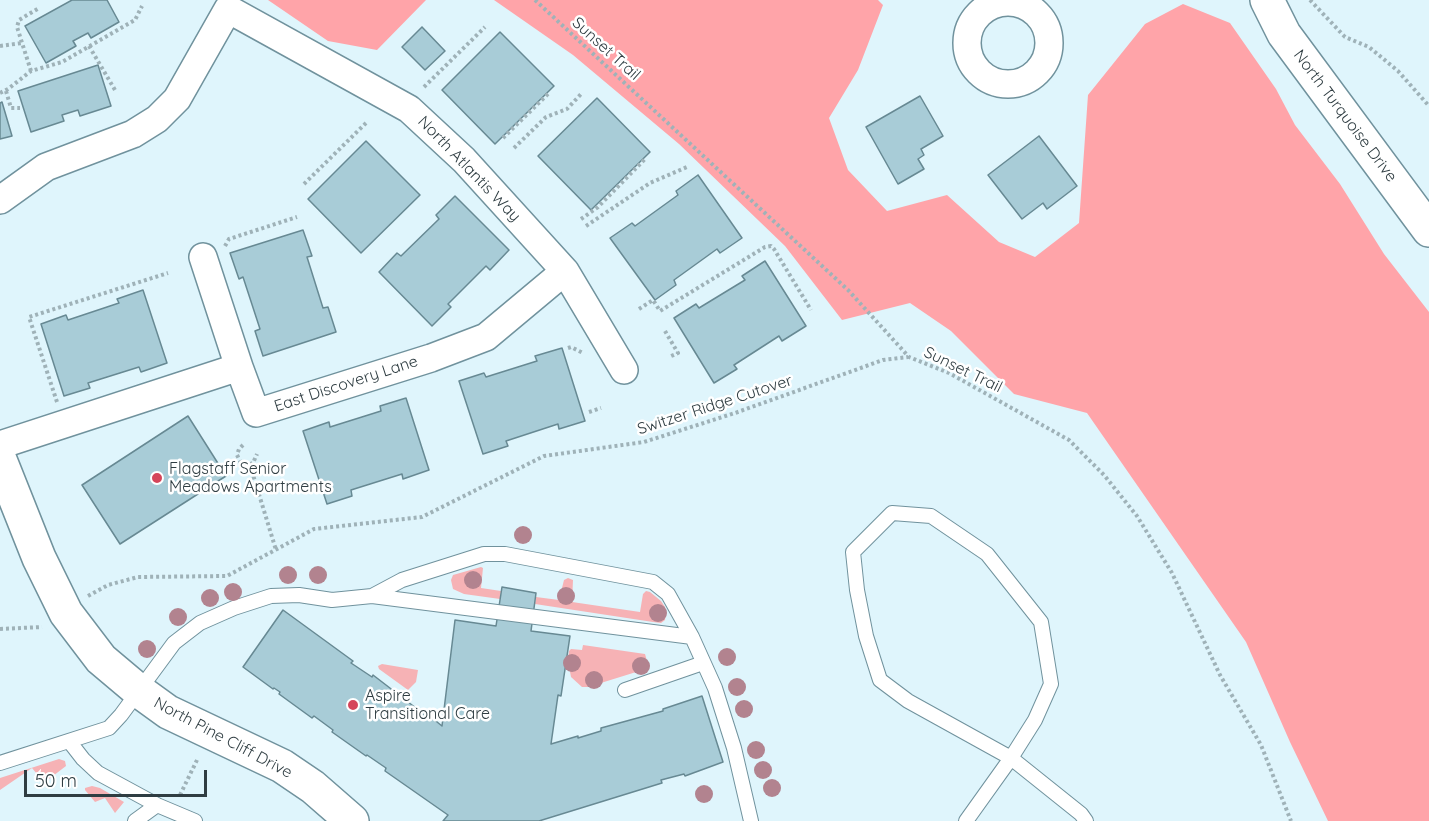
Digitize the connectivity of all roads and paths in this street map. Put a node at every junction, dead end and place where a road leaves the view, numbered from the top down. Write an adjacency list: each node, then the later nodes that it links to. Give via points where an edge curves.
1 (535, 0): 37 (path, Sunset Trail, via 848,290)
2 (1267, 0): 29 (street, North Turquoise Drive, via 1284,34)
3 (1310, 0): 17 (path, via 1345,37 1369,47 1398,70)
4 (142, 6): 9 (path, via 135,20)
5 (39, 8): 7 (path, via 18,23)
6 (485, 27): 11 (path)
7 (22, 43): 8 (path); 10 (path)
8 (0, 46)
9 (89, 46): 10 (path, via 62,62); 12 (path)
10 (31, 71): 13 (path)
11 (424, 87)
12 (115, 90)
13 (6, 91): 15 (path); 18 (path, via 11,108)
14 (550, 92): 20 (path)
15 (0, 93)
16 (582, 93): 21 (path, via 567,109 546,117)
17 (1429, 106)
18 (20, 108)
19 (367, 122): 24 (path)
20 (503, 138)
21 (514, 148)
22 (645, 159): 27 (path)
23 (687, 167): 28 (path, via 650,183)
24 (304, 184)
25 (0, 200): 31 (street, North Atlantis Way, via 46,167 133,134 157,119 177,99 228,9 409,109 464,160)
26 (297, 217): 30 (path, via 229,239)
27 (581, 219)
28 (586, 226)
29 (1429, 230)
30 (213, 254): 38 (street)
31 (565, 271): 38 (street, East Discovery Lane, via 486,337 256,413); 39 (street, North Atlantis Way)
32 (168, 273): 41 (path, via 29,317)
33 (639, 309): 34 (path, via 653,300 660,311 771,246)
34 (811, 310)
35 (665, 331): 36 (path, via 678,352)
36 (669, 357)
37 (909, 357): 48 (path, Switzer Ridge Cutover, via 883,360 644,442 544,456 422,517 314,529); 69 (path, Sunset Trail, via 950,373 1069,440 1104,475 1137,516 1172,573 1220,675 1261,745)
38 (239, 367): 43 (street)
39 (624, 370)
40 (600, 408): 42 (path)
41 (59, 409)
42 (589, 412)
43 (0, 445)
44 (243, 445): 47 (path, via 238,458)
45 (257, 454): 47 (path)
46 (0, 460): 56 (street, North Pine Cliff Drive, via 39,558 66,613 101,659)
47 (250, 465): 48 (path)
48 (276, 550): 50 (path, Switzer Ridge Cutover, via 227,576 138,577 108,585)
49 (372, 596): 53 (lane); 53 (lane, via 402,580 484,554 505,554 653,582 668,594); 56 (lane, via 332,600 271,596 234,608 200,623 174,643)
50 (88, 597)
51 (41, 627): 52 (path)
52 (0, 629)
53 (692, 637): 54 (lane)
54 (703, 663): 55 (lane); 66 (lane, via 734,748)
55 (625, 690)
56 (139, 691): 57 (lane, via 109,728); 65 (street, North Pine Cliff Drive, via 168,712 282,766)
57 (69, 741): 60 (lane); 61 (lane, via 98,773)
58 (1011, 758): 58 (lane, via 908,701 880,680 866,636 853,552 892,513 931,516 987,554 1041,622 1051,684 1035,720); 67 (lane); 68 (lane)
59 (197, 760): 62 (path)
60 (0, 763)
61 (157, 805): 62 (lane); 63 (lane)
62 (171, 810): 64 (lane)
63 (135, 821)
64 (195, 821)
65 (352, 821)
66 (751, 821)
67 (966, 821)
68 (1086, 821)
69 (1291, 821)

